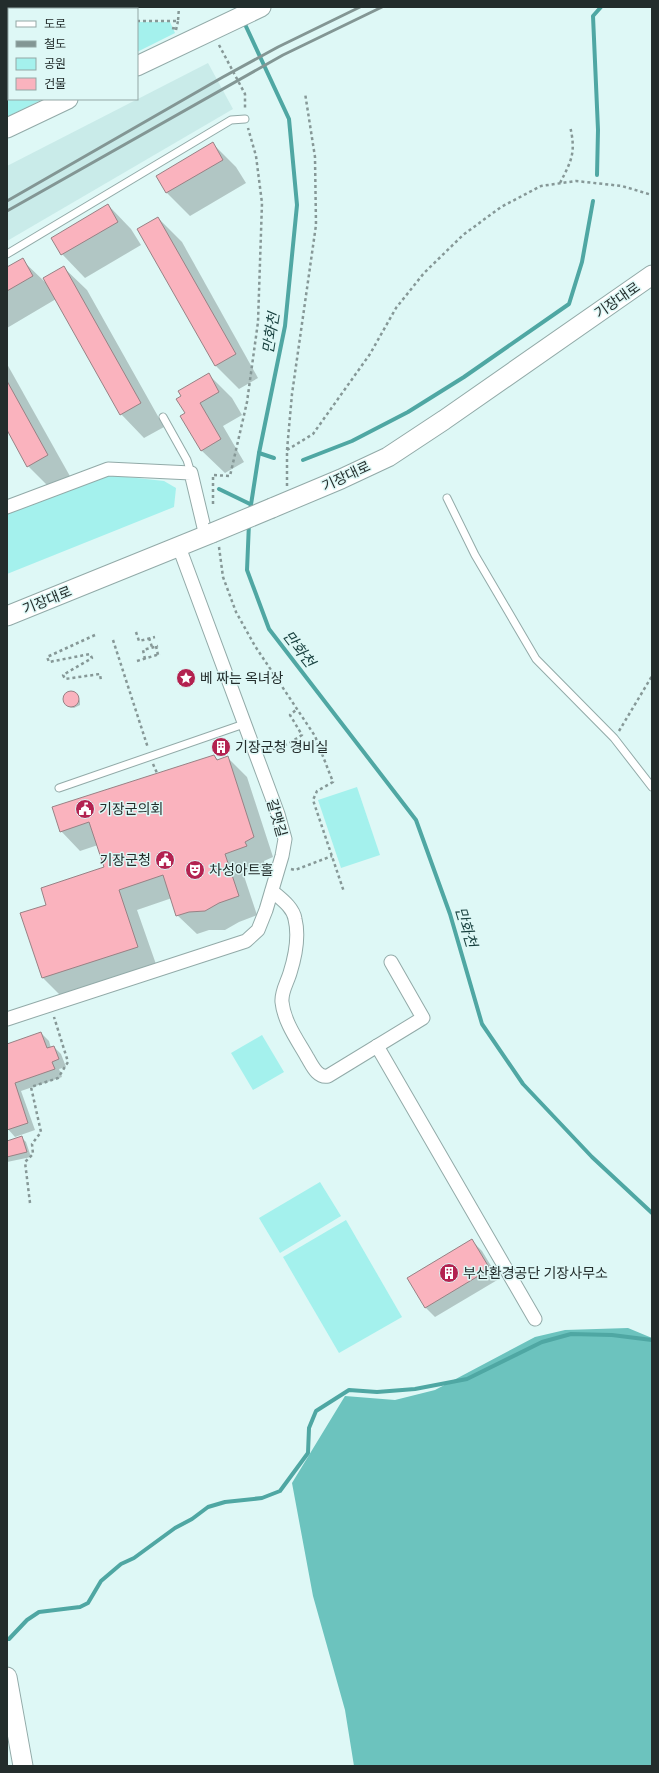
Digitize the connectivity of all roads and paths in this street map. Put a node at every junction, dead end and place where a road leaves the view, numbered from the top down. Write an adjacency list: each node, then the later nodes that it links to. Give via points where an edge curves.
1 (178, 7): 4 (path)
2 (259, 8): 7 (main road)
3 (138, 21): 4 (path)
4 (178, 21): 6 (path)
5 (172, 28): 6 (path)
6 (177, 28): 7 (path, via 173,42)
7 (175, 48): 9 (main road)
8 (213, 48): 12 (path, via 220,45 245,94)
9 (138, 66)
10 (305, 93): 20 (path, via 315,158 316,225 292,394)
11 (66, 100): 14 (main road)
12 (245, 119): 17 (lane, via 231,120); 24 (path, via 256,156 262,203 258,322 248,402 230,476 213,475)
13 (570, 126): 15 (path, via 573,140 572,159)
14 (7, 128)
15 (560, 183): 16 (path, via 576,181 622,186); 20 (path, via 541,186 501,207 463,235 424,273 396,308 370,354 313,434)
16 (652, 195)
17 (7, 254)
18 (652, 275): 23 (main road, 기장대로, via 418,438 382,460 341,480)
19 (163, 417): 21 (lane, via 187,460)
20 (287, 450): 23 (path)
21 (191, 473): 25 (street, via 108,469); 26 (street)
22 (447, 498): 41 (lane, via 475,555 536,659)
23 (280, 505): 26 (main road, 기장대로, bridge)
24 (213, 506)
25 (7, 507)
26 (212, 538): 27 (main road, 기장대로); 39 (path, via 236,612 255,646)
27 (179, 546): 28 (main road, 기장대로); 40 (street, 갈맷길)
28 (7, 616)
29 (136, 632): 32 (path, via 139,641)
30 (95, 635): 38 (path, via 47,657 49,662 90,654 92,658 64,676 65,680 100,674)
31 (155, 637): 32 (path)
32 (149, 638): 34 (path)
33 (112, 640): 43 (path)
34 (152, 647): 35 (path, via 143,650); 35 (path, via 157,646 159,655)
35 (145, 659): 36 (path)
36 (137, 661)
37 (652, 676): 41 (path)
38 (102, 681)
39 (297, 709): 42 (path, via 290,715 302,736 288,744); 47 (path, via 315,736 333,782 317,791 313,800)
40 (244, 724): 42 (street, 갈맷길); 43 (lane)
41 (614, 738): 45 (lane)
42 (256, 754): 48 (street, 갈맷길, via 285,839)
43 (150, 756): 44 (path); 46 (lane)
44 (157, 773)
45 (652, 786)
46 (59, 788)
47 (332, 856): 48 (path, via 295,870); 50 (path)
48 (280, 866): 49 (street, 갈맷길)
49 (272, 891): 52 (street, 갈맷길, via 258,930 246,941); 54 (street, via 293,912 296,928 290,973 282,996 282,1006 315,1071 322,1076 328,1076)
50 (344, 892)
51 (391, 962): 54 (street, via 423,1018)
52 (50, 1005): 53 (street, 갈맷길); 55 (path, via 68,1062 58,1078 31,1087 41,1132 32,1144 33,1154 25,1162)
53 (7, 1019)
54 (377, 1046): 56 (street)
55 (30, 1203)
56 (535, 1319)
57 (7, 1677): 58 (main road)
58 (23, 1766)

